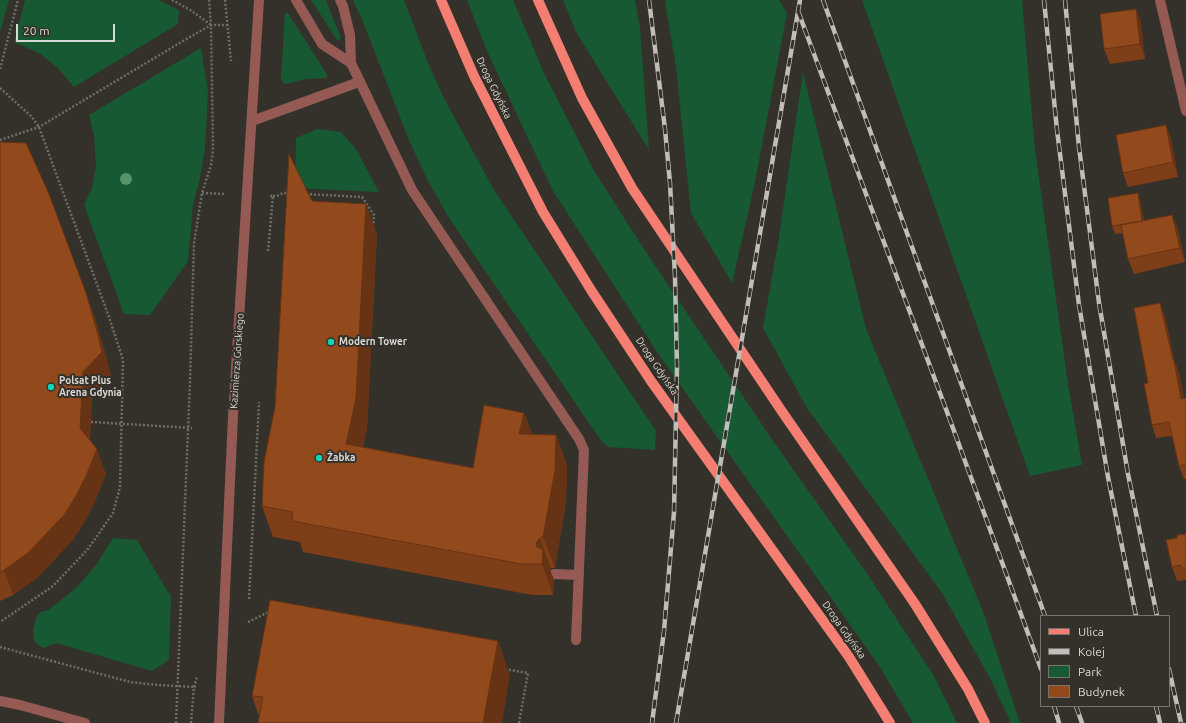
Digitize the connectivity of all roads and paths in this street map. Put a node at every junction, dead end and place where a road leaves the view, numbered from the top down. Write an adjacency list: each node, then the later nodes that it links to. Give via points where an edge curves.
1 (18, 0): 13 (path)
2 (172, 0): 10 (path)
3 (209, 0): 10 (path)
4 (258, 0): 17 (street, Kazimierza Górskiego)
5 (296, 0): 12 (street, via 322,44)
6 (340, 0): 12 (street, via 350,35)
7 (441, 0): 43 (main road, Droga Gdyńska, via 474,76 543,212 591,290 652,381 849,657)
8 (538, 0): 44 (main road, via 582,98 632,188 914,604 968,689)
9 (1160, 0): 16 (street)
10 (211, 25): 11 (path); 18 (path); 26 (path, via 213,150 202,193 194,243)
11 (227, 25)
12 (351, 63): 14 (street)
13 (0, 69)
14 (359, 82): 17 (street); 29 (street, via 412,190 584,450)
15 (0, 88): 18 (path, via 32,117)
16 (1186, 111)
17 (252, 121): 37 (street, Kazimierza Górskiego, via 233,416)
18 (39, 127): 19 (path); 25 (path, via 123,360)
19 (0, 140)
20 (291, 193): 22 (path)
21 (299, 194): 23 (path, via 362,197 374,215)
22 (273, 196)
23 (373, 230)
24 (91, 422): 25 (path)
25 (122, 425): 26 (path); 31 (path, via 120,487 113,513 88,549 53,586)
26 (187, 428): 27 (path); 36 (path)
27 (192, 428)
28 (554, 574): 29 (street)
29 (579, 575): 33 (street)
30 (274, 611): 32 (path)
31 (0, 622)
32 (248, 622)
33 (576, 640)
34 (0, 647): 36 (path, via 130,682)
35 (505, 669): 42 (path, via 528,673)
36 (178, 686): 37 (path); 40 (path)
37 (221, 688): 41 (street, Kazimierza Górskiego)
38 (0, 701): 39 (street)
39 (85, 723)
40 (176, 723)
41 (219, 723)
42 (519, 723)
43 (890, 723)
44 (985, 723)

